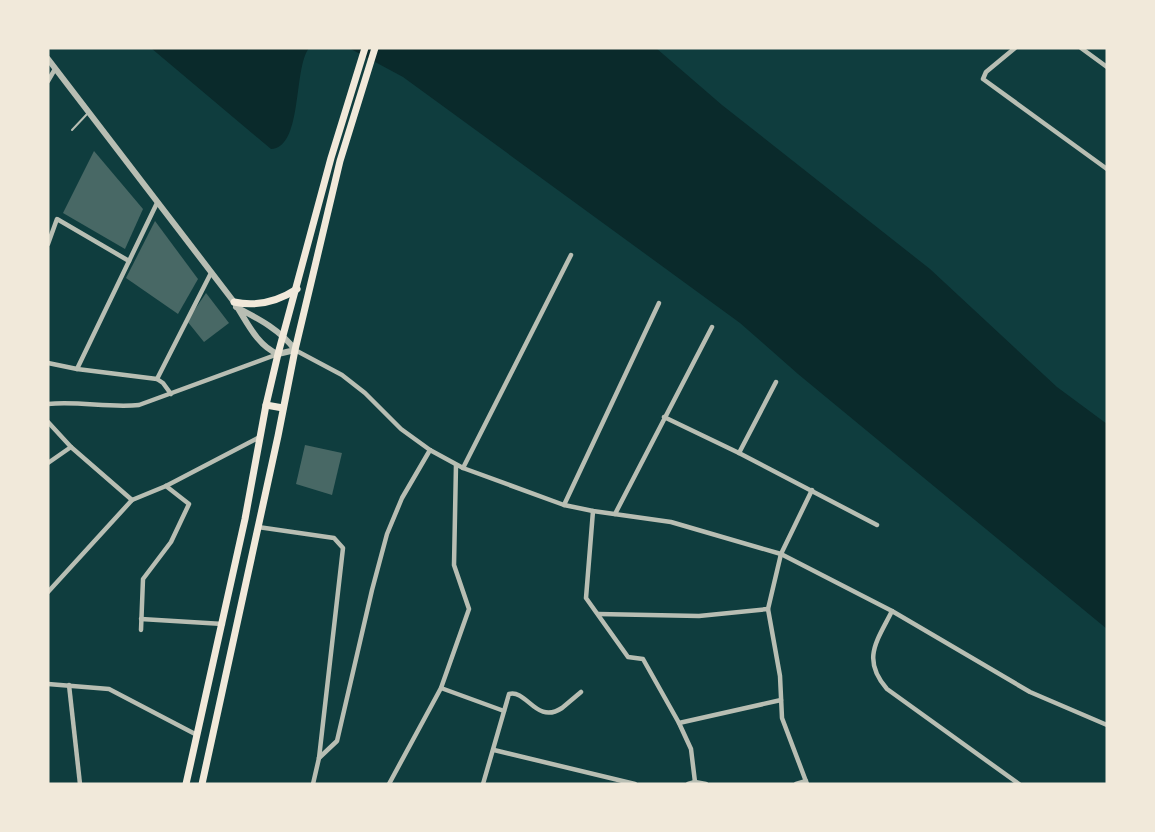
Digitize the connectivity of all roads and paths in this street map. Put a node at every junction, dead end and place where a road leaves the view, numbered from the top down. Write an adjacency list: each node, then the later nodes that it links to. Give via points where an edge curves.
1 (365, 48): 17 (main road)
2 (375, 48): 22 (main road, via 340,161)
3 (1015, 48): 11 (street, via 983,79)
4 (1081, 48): 6 (street)
5 (48, 59): 7 (street)
6 (1107, 67)
7 (55, 69): 8 (street); 9 (street)
8 (48, 81)
9 (88, 113): 10 (lane); 12 (street)
10 (72, 130)
11 (1107, 169)
12 (157, 203): 15 (street); 16 (street)
13 (48, 244): 15 (street, via 57,219)
14 (571, 255): 40 (street)
15 (129, 261): 25 (street)
16 (211, 273): 19 (street); 26 (street)
17 (297, 288): 19 (main road, via 267,303); 21 (main road)
18 (659, 303): 44 (street)
19 (235, 304): 21 (street); 23 (street, via 259,339)
20 (712, 327): 32 (street)
21 (284, 338): 22 (street); 23 (main road)
22 (294, 350): 23 (street); 31 (main road); 36 (street, via 354,384 401,429)
23 (278, 354): 28 (street); 30 (main road)
24 (48, 363): 25 (street)
25 (77, 369): 26 (street)
26 (157, 380): 28 (street)
27 (776, 382): 37 (street)
28 (171, 394): 29 (street, via 132,406)
29 (48, 404)
30 (266, 405): 31 (main road); 34 (main road)
31 (283, 408): 48 (main road)
32 (664, 417): 37 (street); 46 (street)
33 (48, 422): 35 (street)
34 (261, 436): 41 (street); 55 (main road)
35 (71, 447): 38 (street); 43 (street)
36 (430, 450): 39 (street); 67 (street, via 391,522 337,741)
37 (739, 453): 42 (street)
38 (48, 463)
39 (456, 465): 40 (street); 59 (street, via 454,565 469,609)
40 (463, 468): 44 (street)
41 (166, 486): 43 (street); 54 (street, via 189,504 171,542 143,579)
42 (812, 490): 47 (street); 49 (street)
43 (132, 500): 50 (street)
44 (564, 505): 45 (street)
45 (593, 512): 46 (street); 53 (street, via 586,598)
46 (615, 514): 49 (street, via 671,522)
47 (877, 525)
48 (258, 527): 67 (street, via 334,538 342,548); 72 (main road)
49 (782, 554): 51 (street); 52 (street)
50 (48, 592)
51 (768, 609): 53 (street, via 677,617); 61 (street)
52 (892, 611): 64 (street, via 1030,692); 80 (street, via 873,649 878,679)
53 (598, 614): 63 (street, via 628,657 643,659)
54 (141, 619): 55 (street); 56 (street)
55 (223, 624): 65 (main road)
56 (141, 630)
57 (48, 684): 58 (street)
58 (69, 685): 65 (street, via 109,689); 70 (street)
59 (441, 688): 62 (street); 74 (street)
60 (581, 692): 62 (street, via 560,710 547,712 536,710 520,694 510,694)
61 (781, 700): 63 (street); 69 (street, via 782,718)
62 (504, 711): 66 (street)
63 (679, 723): 68 (street, via 691,749)
64 (1107, 725)
65 (197, 735): 71 (main road)
66 (494, 750): 75 (street); 76 (street)
67 (319, 758): 73 (street)
68 (695, 782): 77 (street); 78 (street)
69 (807, 782): 79 (street)
70 (80, 784)
71 (186, 784)
72 (202, 784)
73 (313, 784)
74 (389, 784)
75 (483, 784)
76 (635, 784)
77 (688, 784)
78 (706, 784)
79 (796, 784)
80 (1019, 784)

